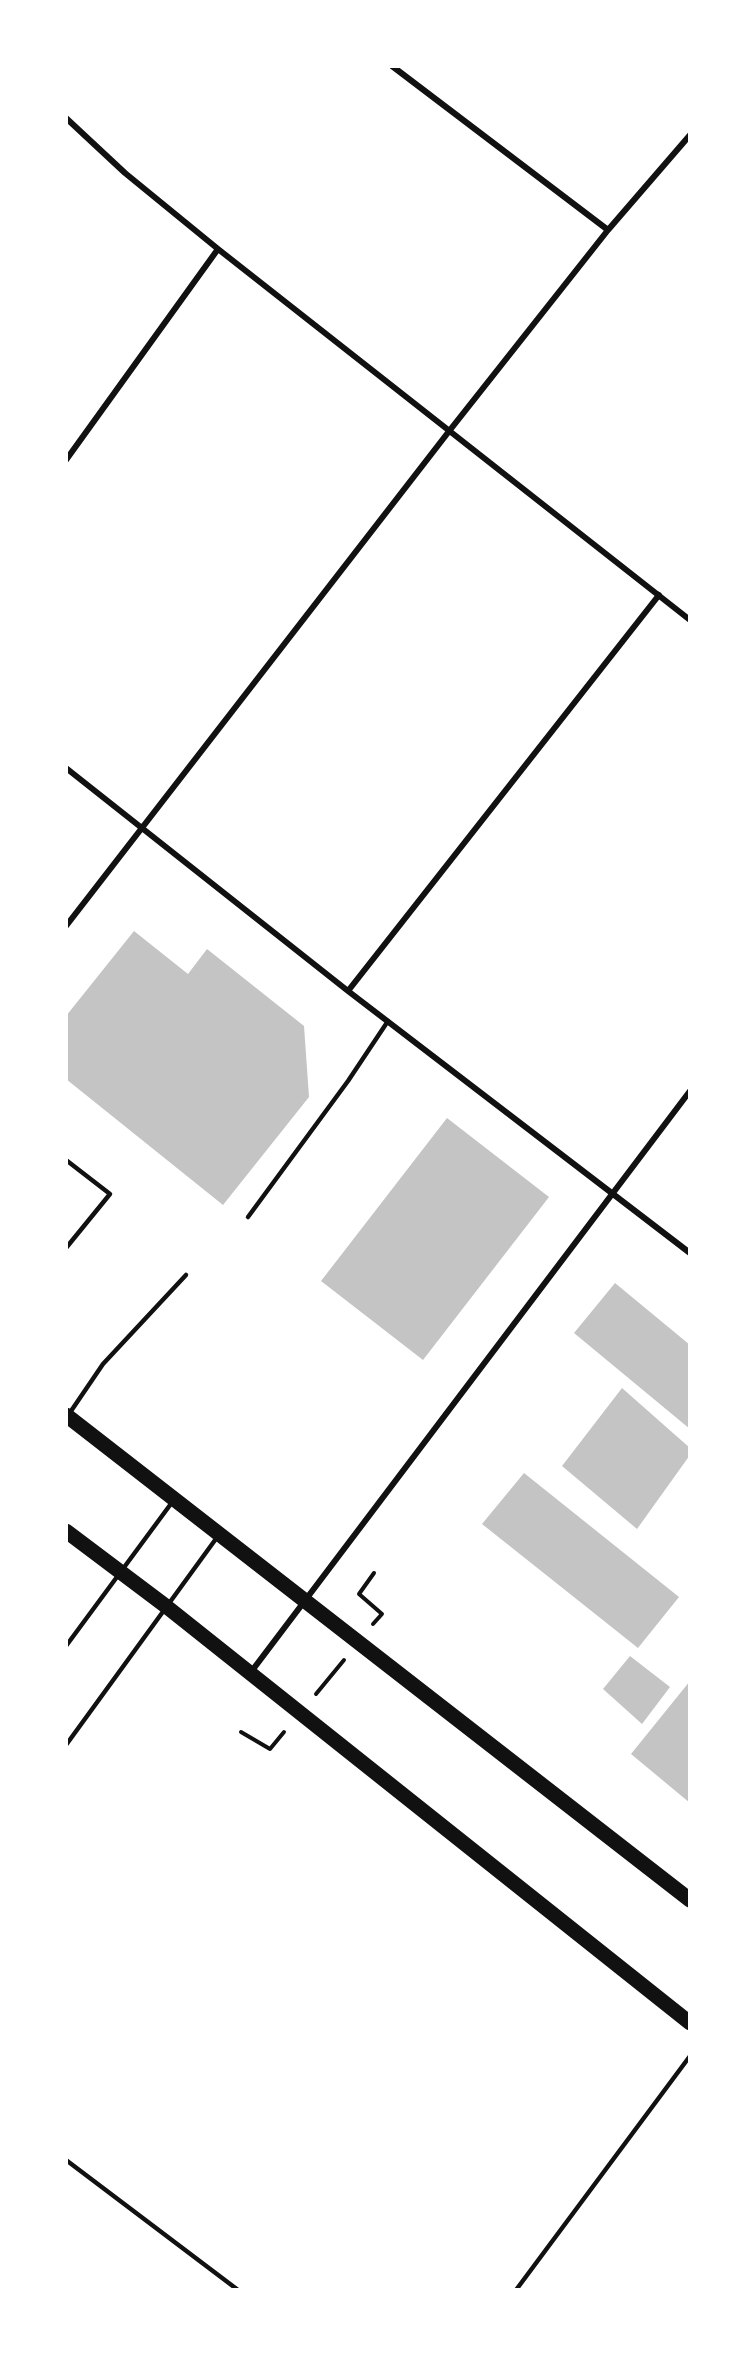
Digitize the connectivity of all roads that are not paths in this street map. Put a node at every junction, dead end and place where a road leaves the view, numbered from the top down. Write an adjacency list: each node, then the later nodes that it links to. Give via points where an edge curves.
1 (392, 66): 4 (street)
2 (66, 118): 5 (street, via 125,173)
3 (690, 135): 4 (street)
4 (608, 230): 6 (street)
5 (218, 249): 6 (street); 7 (street)
6 (450, 430): 8 (street); 11 (street)
7 (66, 460)
8 (659, 595): 9 (street); 13 (street)
9 (690, 620)
10 (66, 768): 11 (street)
11 (140, 827): 12 (street); 13 (street)
12 (66, 926)
13 (348, 991): 14 (street)
14 (388, 1021): 17 (street); 18 (lane)
15 (690, 1091): 17 (street)
16 (66, 1160): 19 (lane, via 110,1194)
17 (613, 1191): 20 (street); 27 (street)
18 (248, 1217)
19 (66, 1248)
20 (690, 1253)
21 (186, 1275): 22 (lane, via 103,1364)
22 (67, 1416): 23 (main road)
23 (174, 1499): 25 (main road); 26 (lane)
24 (66, 1531): 26 (main road)
25 (220, 1534): 27 (main road); 28 (lane)
26 (120, 1572): 28 (main road); 29 (lane)
27 (306, 1601): 30 (street); 32 (main road)
28 (167, 1607): 30 (main road); 31 (lane)
29 (66, 1646)
30 (249, 1674): 33 (main road)
31 (66, 1745)
32 (690, 1900)
33 (690, 2023)
34 (690, 2056): 37 (lane)
35 (66, 2160): 36 (lane)
36 (238, 2290)
37 (516, 2290)

